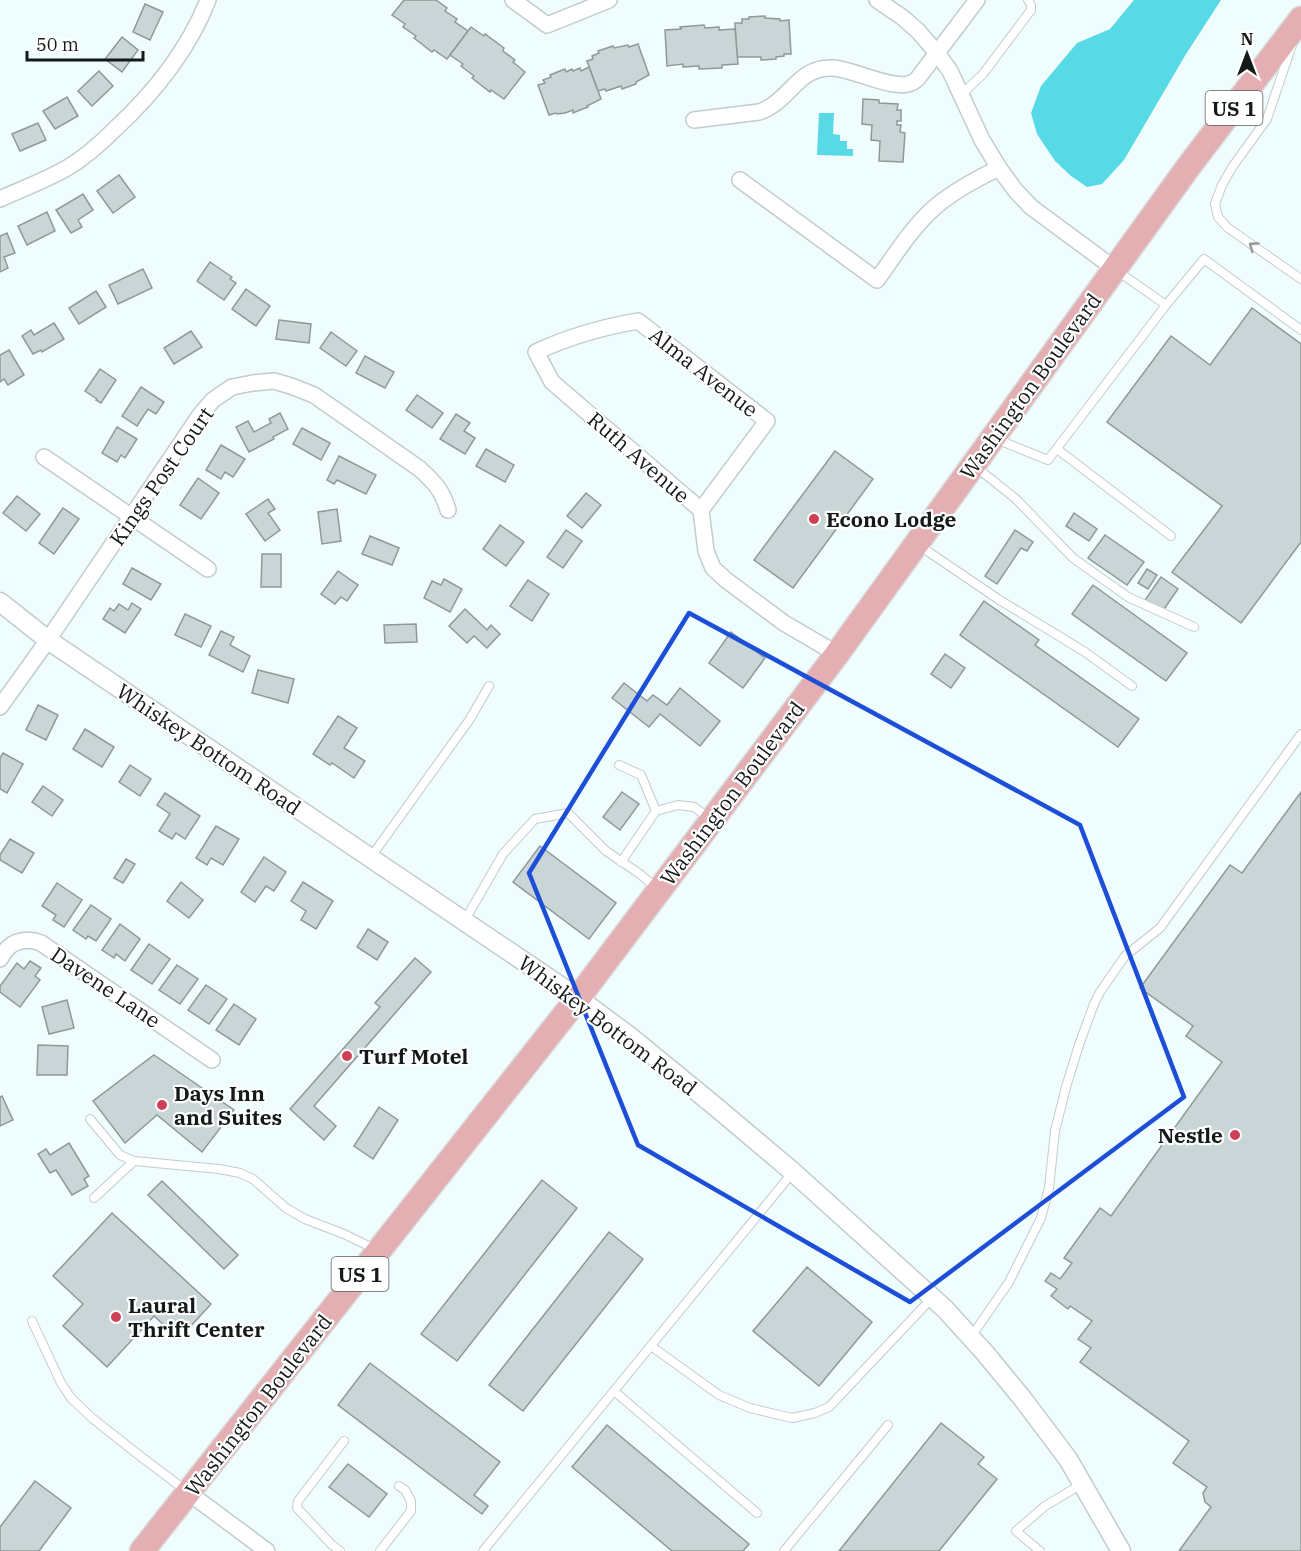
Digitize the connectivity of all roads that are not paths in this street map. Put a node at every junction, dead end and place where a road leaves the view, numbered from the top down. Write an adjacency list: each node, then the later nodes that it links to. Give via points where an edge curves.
1 (208, 0): 13 (street, via 182,50 157,86 99,145 67,168)
2 (513, 0): 3 (street, via 547,25)
3 (609, 0)
4 (877, 0): 8 (street, via 902,17)
5 (977, 0): 8 (street)
6 (1028, 0): 9 (lane, via 1030,10 983,74)
7 (1301, 19): 14 (main road, Washington Boulevard / US 1); 15 (lane, one-way to 7, via 1228,228 1218,217 1215,204 1221,185 1267,119)
8 (938, 53): 9 (street); 10 (street, via 912,83 893,84 848,70 820,69 810,72 769,109)
9 (962, 94): 11 (street)
10 (694, 120)
11 (999, 168): 12 (street, via 972,181 934,208 877,280); 14 (street, via 1031,207)
12 (740, 180)
13 (0, 199)
14 (1115, 269): 16 (lane); 19 (main road, Washington Boulevard / US 1)
15 (1301, 279)
16 (1166, 305): 17 (lane, via 1204,260); 20 (lane)
17 (1301, 330)
18 (536, 352): 24 (street, Ruth Avenue, via 552,382); 24 (street, Alma Avenue, via 557,342 638,321 767,421)
19 (993, 437): 20 (lane, via 1048,460); 22 (main road, Washington Boulevard / US 1)
20 (1057, 449): 26 (lane)
21 (44, 457): 25 (street)
22 (973, 464): 27 (main road, Washington Boulevard / US 1); 30 (lane, via 1016,499 1072,558 1128,597)
23 (448, 510): 25 (street, Kings Post Court, via 443,495 420,469 314,395 274,381 232,387 213,400)
24 (701, 510): 32 (street, Ruth Avenue, via 712,568 784,623)
25 (132, 517): 28 (street); 31 (street, Kings Post Court)
26 (1171, 536)
27 (916, 543): 32 (main road, Washington Boulevard / US 1); 34 (lane)
28 (208, 569)
29 (0, 602): 31 (street, Whiskey Bottom Road)
30 (1194, 627)
31 (48, 640): 35 (street, Kings Post Court); 40 (street, Whiskey Bottom Road)
32 (837, 654): 39 (main road, Washington Boulevard / US 1)
33 (489, 686): 40 (lane, via 470,719)
34 (1132, 686)
35 (0, 707)
36 (1301, 734): 54 (lane, via 1160,928 1125,956 1100,992 1066,1087 1041,1218 1010,1282)
37 (619, 765): 38 (lane, via 641,775)
38 (656, 811): 39 (lane, via 678,805 694,807); 41 (lane)
39 (712, 820): 42 (main road, Washington Boulevard / US 1)
40 (370, 858): 43 (street, Whiskey Bottom Road)
41 (621, 861): 42 (lane); 43 (lane, via 568,813 535,819 503,854)
42 (659, 890): 45 (main road, Washington Boulevard / US 1)
43 (464, 921): 45 (street, Whiskey Bottom Road)
44 (0, 959): 46 (street, Davene Lane, via 20,941 41,943)
45 (578, 998): 49 (street, Whiskey Bottom Road); 51 (main road, Washington Boulevard / US 1)
46 (212, 1060)
47 (90, 1119): 48 (lane, via 120,1155)
48 (134, 1161): 50 (lane); 51 (lane, via 240,1173 305,1219)
49 (793, 1173): 52 (street, Whiskey Bottom Road); 55 (lane)
50 (94, 1197)
51 (379, 1251): 61 (main road, Washington Boulevard / US 1)
52 (932, 1298): 54 (street, Whiskey Bottom Road); 55 (lane, via 830,1407 792,1418 750,1408 719,1395)
53 (32, 1321): 61 (lane, via 71,1398)
54 (971, 1337): 59 (street, Whiskey Bottom Road, via 1022,1398)
55 (651, 1346): 56 (lane)
56 (614, 1391): 62 (lane); 68 (lane)
57 (888, 1425): 69 (lane)
58 (344, 1441): 63 (lane, via 298,1501 297,1508)
59 (1082, 1484): 70 (lane, via 1045,1506 1016,1531); 71 (street, Whiskey Bottom Road)
60 (399, 1486): 67 (lane, via 411,1501 411,1510)
61 (189, 1493): 64 (main road, Washington Boulevard / US 1); 65 (street)
62 (757, 1513)
63 (329, 1548): 66 (lane)
64 (142, 1551)
65 (267, 1551)
66 (340, 1551)
67 (380, 1551)
68 (483, 1551)
69 (784, 1551)
70 (1040, 1551)
71 (1121, 1551)

